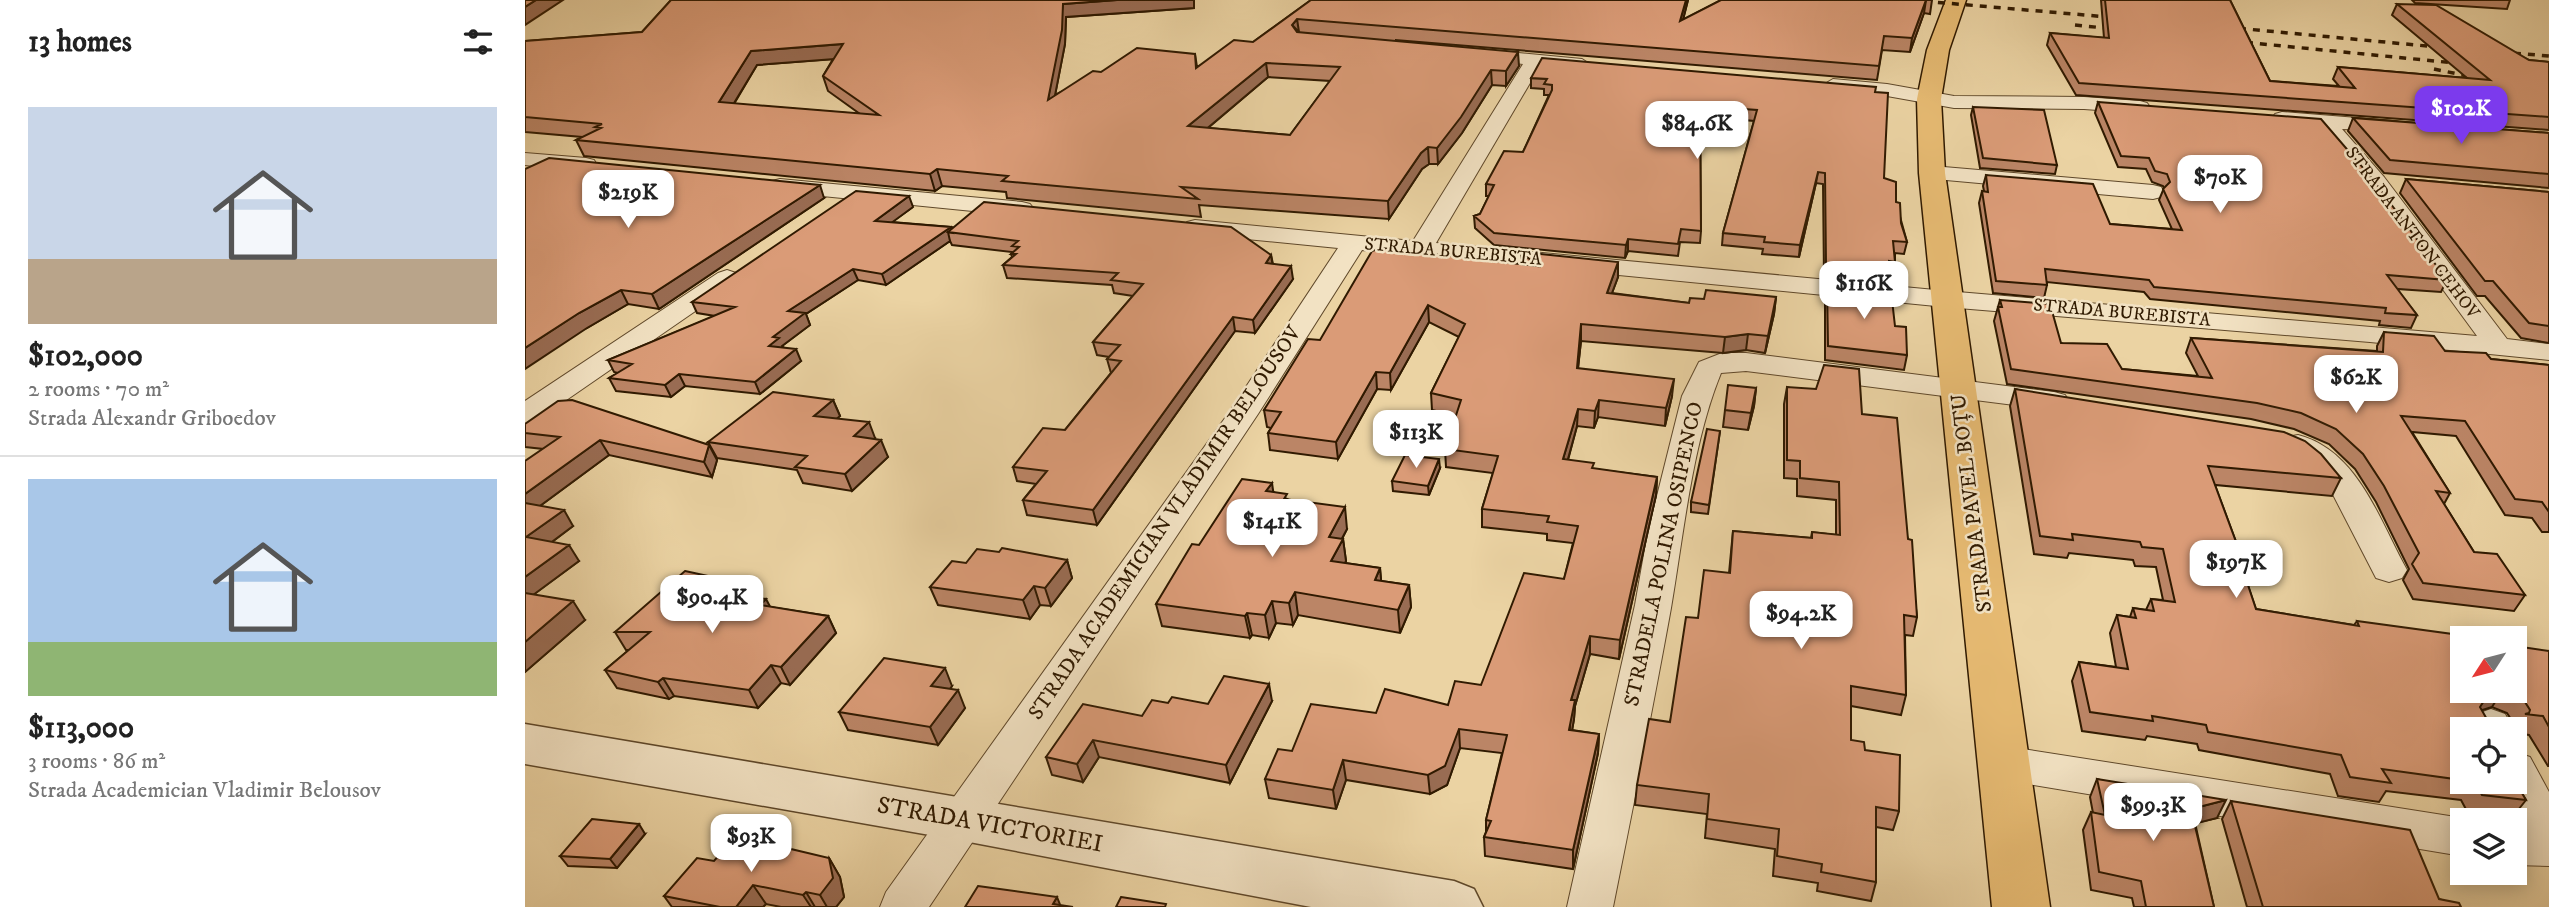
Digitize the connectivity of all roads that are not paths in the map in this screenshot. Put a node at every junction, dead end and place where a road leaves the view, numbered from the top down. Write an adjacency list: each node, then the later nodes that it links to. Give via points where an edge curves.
1 (1956, 0): 6 (main road, STRADA PAVEL BOȚU, via 1938,50)
2 (1460, 52): 3 (street)
3 (1534, 61): 4 (street); 23 (street)
4 (1604, 67)
5 (1819, 84): 6 (street)
6 (1930, 99): 7 (street); 13 (main road, STRADA PAVEL BOȚU)
7 (2164, 109)
8 (2263, 117): 9 (street)
9 (2325, 122): 10 (street); 14 (street, STRADA ANTON CEHOV)
10 (2420, 129)
11 (525, 159): 12 (street)
12 (616, 168)
13 (1932, 173): 18 (street); 25 (main road, STRADA PAVEL BOȚU)
14 (2376, 181): 16 (street); 26 (street, STRADA ANTON CEHOV)
15 (752, 183): 17 (street)
16 (2403, 184)
17 (854, 192): 19 (street); 20 (street)
18 (2153, 192)
19 (1049, 212)
20 (820, 215)
21 (1174, 225): 22 (street, STRADA BUREBISTA)
22 (1354, 243): 23 (street, STRADA BUREBISTA); 36 (street, STRADA ACADEMICIAN VLADIMIR BELOUSOV, via 1243,414)
23 (1420, 248): 25 (street, STRADA BUREBISTA)
24 (752, 261): 30 (street)
25 (1946, 299): 26 (street, STRADA BUREBISTA); 28 (main road, STRADA PAVEL BOȚU)
26 (2498, 346): 27 (street, STRADA BUREBISTA)
27 (2549, 352)
28 (1958, 387): 29 (street); 34 (main road, STRADA PAVEL BOȚU); 43 (street, STRADELA POLINA OSIPENCO, via 1738,362 1709,368 1697,396 1665,532)
29 (2088, 406)
30 (525, 415)
31 (2274, 437): 32 (street, via 2317,453 2336,472)
32 (2389, 570)
33 (525, 744): 36 (street, STRADA VICTORIEI)
34 (2004, 763): 37 (street); 44 (main road, STRADA PAVEL BOȚU)
35 (2527, 792): 38 (street)
36 (964, 819): 41 (street, STRADA ACADEMICIAN VLADIMIR BELOUSOV); 42 (street, STRADA VICTORIEI)
37 (2450, 835)
38 (2549, 840)
39 (2527, 846): 40 (street)
40 (2549, 847)
41 (903, 907)
42 (1454, 907)
43 (1590, 907)
44 (2021, 907)

